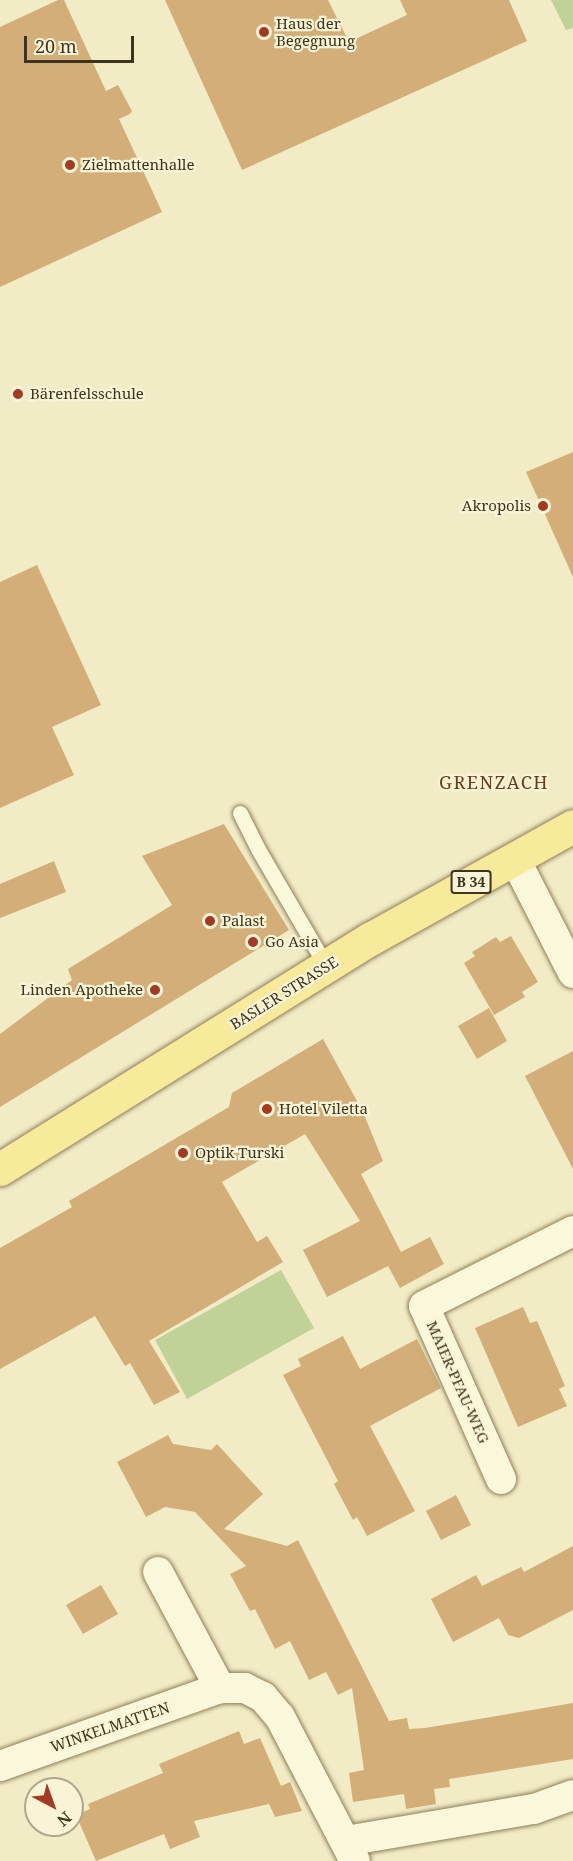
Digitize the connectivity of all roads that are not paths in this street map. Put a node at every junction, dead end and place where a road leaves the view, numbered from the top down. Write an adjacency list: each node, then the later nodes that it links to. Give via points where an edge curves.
1 (240, 813): 4 (lane)
2 (573, 826): 3 (main road, BASLER STRASSE / B 34)
3 (515, 859): 4 (main road, BASLER STRASSE / B 34); 5 (street)
4 (326, 966): 6 (main road, BASLER STRASSE / B 34)
5 (573, 973)
6 (0, 1169)
7 (573, 1231): 8 (street, MAIER-PFAU-WEG, via 424,1306)
8 (501, 1479)
9 (158, 1572): 10 (street)
10 (220, 1688): 11 (street, WINKELMATTEN); 13 (street, WINKELMATTEN, via 245,1688 262,1696 279,1717)
11 (0, 1766)
12 (573, 1795): 13 (street, WINKELMATTEN, via 534,1809)
13 (350, 1851)

